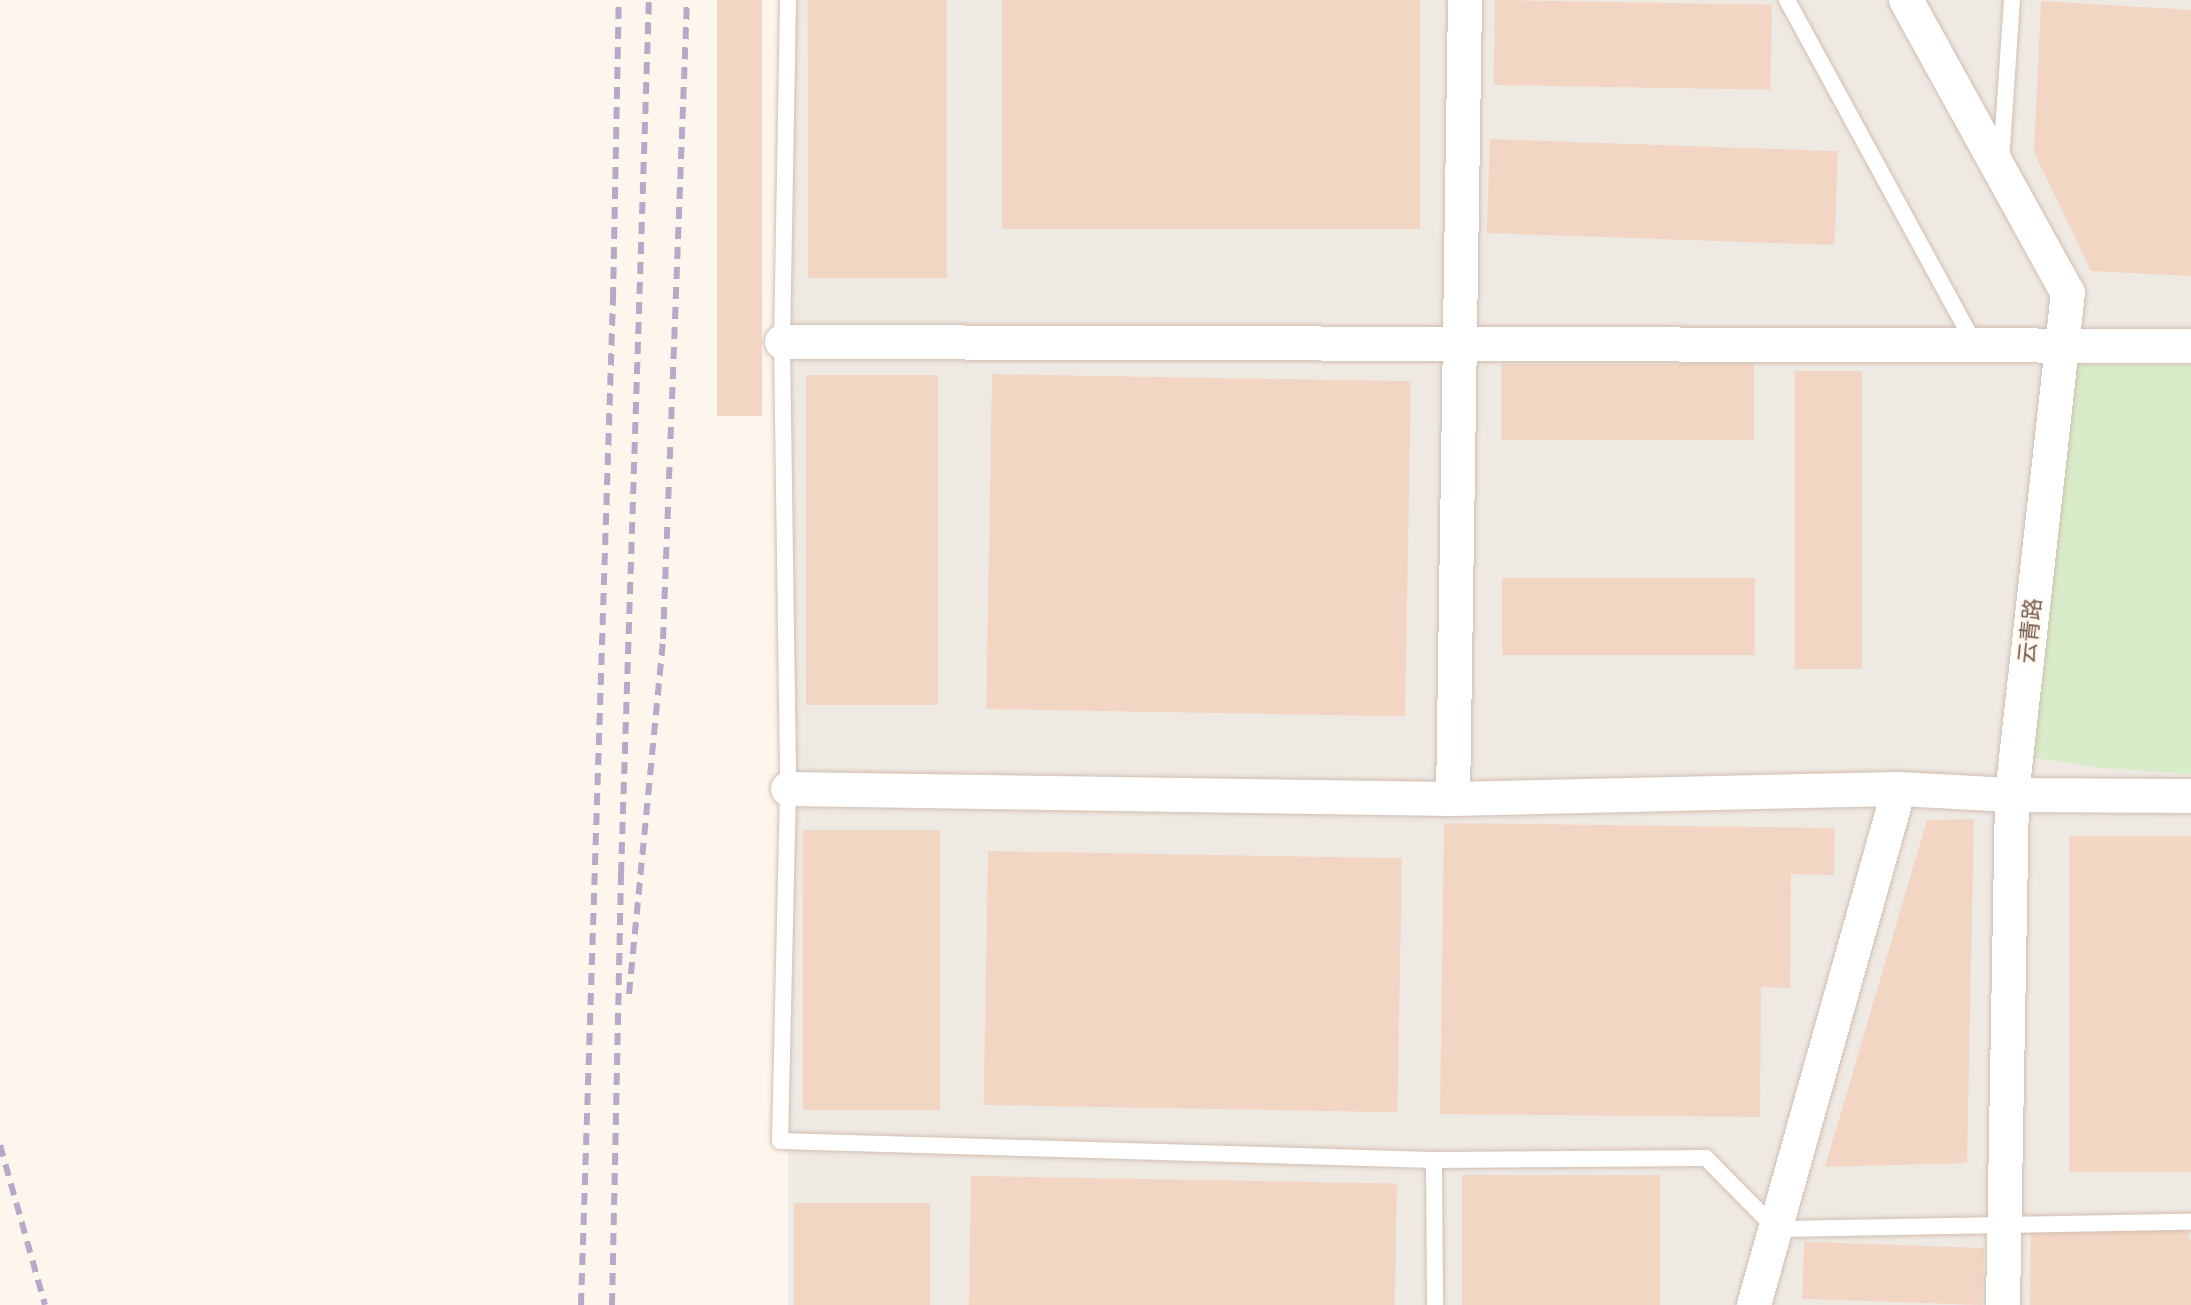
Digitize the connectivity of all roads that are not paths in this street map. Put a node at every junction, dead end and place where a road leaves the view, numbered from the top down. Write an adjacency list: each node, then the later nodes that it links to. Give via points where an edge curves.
1 (788, 0): 7 (lane)
2 (1465, 0): 8 (street)
3 (1787, 0): 9 (lane)
4 (1906, 0): 6 (street, 云青路)
5 (2012, 0): 6 (lane)
6 (2000, 170): 11 (street, 云青路, via 2068,293)
7 (782, 342): 8 (street); 12 (lane)
8 (1460, 344): 9 (street); 16 (street)
9 (1976, 346): 11 (street)
10 (2191, 346): 11 (street)
11 (2062, 347): 14 (street, 云青路)
12 (788, 789): 16 (street); 17 (lane, via 780,1141)
13 (1899, 789): 14 (street); 16 (street); 20 (street)
14 (2012, 795): 15 (street); 19 (street, 云青路)
15 (2191, 796)
16 (1453, 799)
17 (1434, 1160): 20 (lane, via 1706,1158); 21 (lane)
18 (2191, 1222): 19 (lane)
19 (2005, 1225): 20 (lane); 23 (street, 云青路)
20 (1776, 1229): 22 (street)
21 (1435, 1305)
22 (1754, 1305)
23 (2003, 1305)

